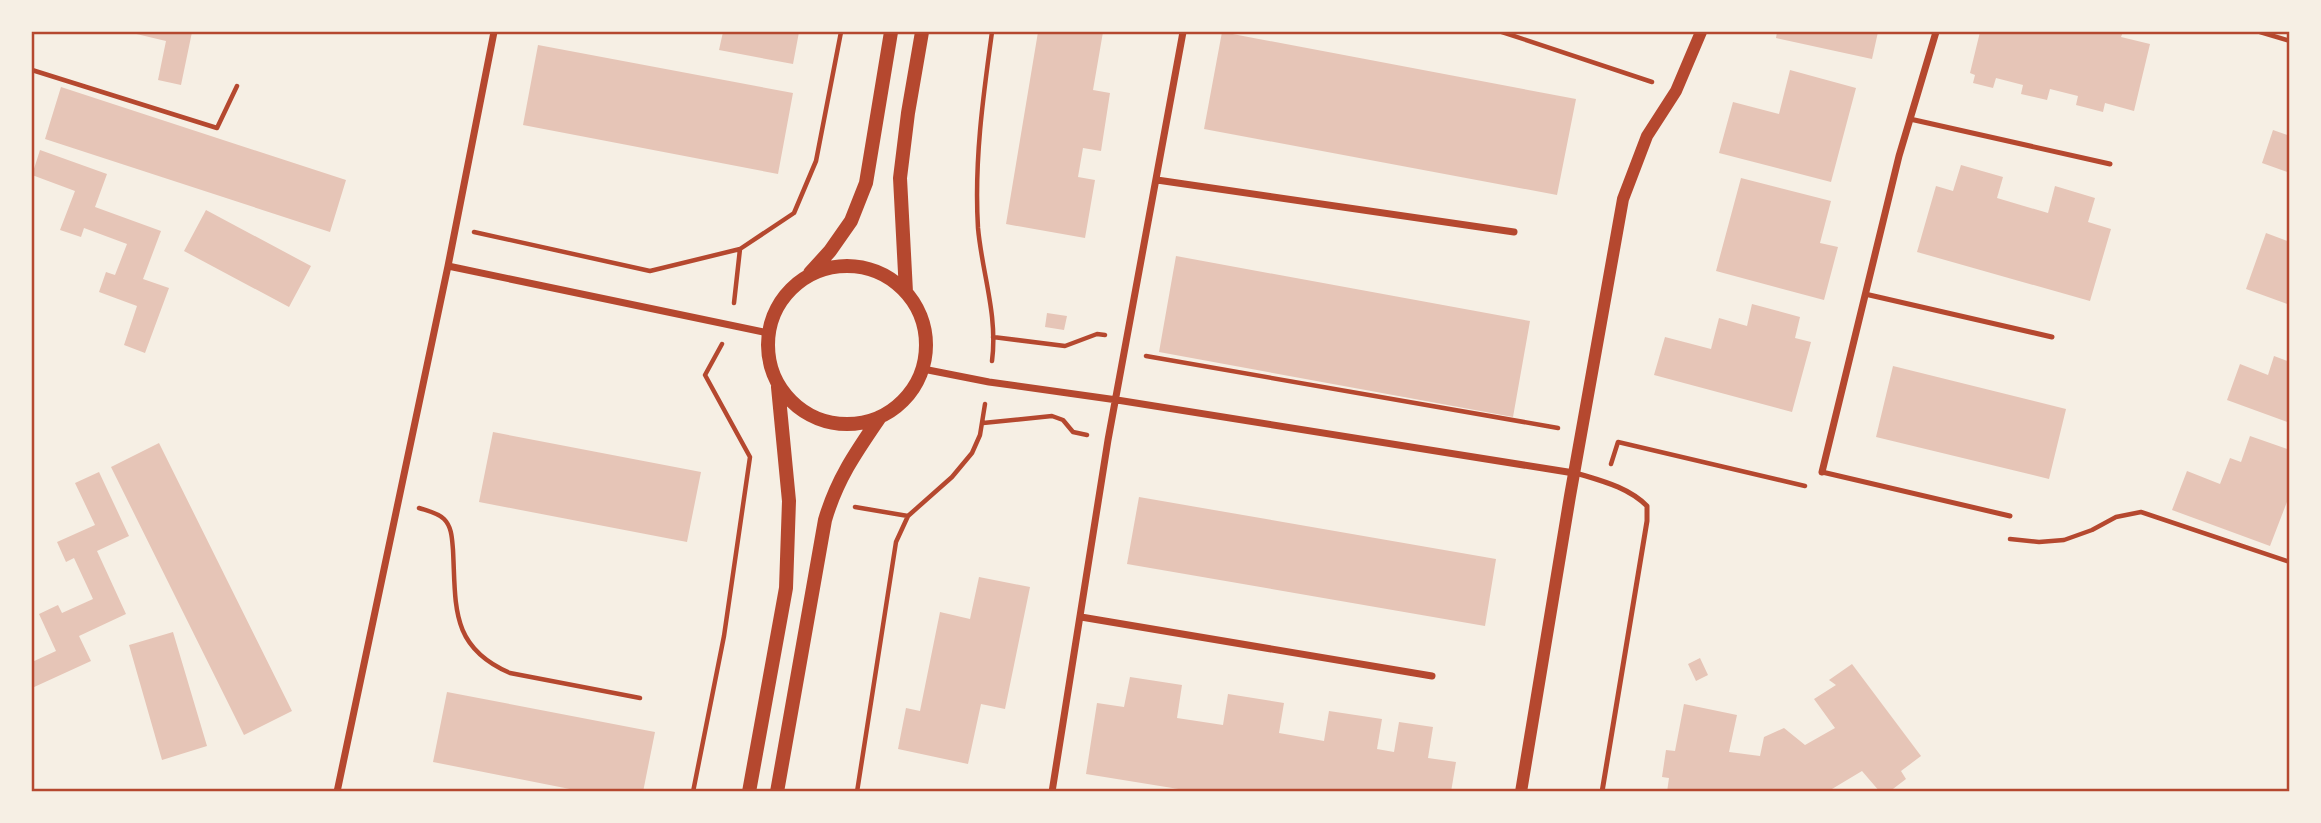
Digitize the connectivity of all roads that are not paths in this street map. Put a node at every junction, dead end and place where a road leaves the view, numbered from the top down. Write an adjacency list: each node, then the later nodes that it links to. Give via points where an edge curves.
1 (494, 32): 11 (street)
2 (891, 32): 12 (main road, via 866,183 851,222)
3 (922, 32): 13 (main road, via 900,178)
4 (1183, 32): 9 (street)
5 (1700, 32): 21 (street, via 1676,91 1647,136 1623,199)
6 (1936, 32): 7 (street)
7 (1910, 119): 8 (lane); 14 (street)
8 (2110, 164)
9 (1157, 180): 10 (street); 19 (street)
10 (1514, 232)
11 (448, 266): 15 (street); 26 (street)
12 (808, 275): 13 (main road, via 838,266 867,268 895,281); 15 (main road, via 782,300)
13 (906, 292): 17 (main road, via 925,328)
14 (1865, 294): 16 (lane); 22 (street)
15 (768, 333): 18 (main road, via 771,369)
16 (2052, 337)
17 (923, 369): 19 (street); 20 (main road, via 907,398)
18 (778, 385): 20 (main road, via 800,410 815,418 864,423); 27 (main road, via 789,501 786,588)
19 (1117, 400): 21 (street); 24 (street)
20 (880, 417): 28 (main road, via 849,461 825,520)
21 (1574, 472): 30 (street); 31 (lane, via 1635,495 1647,506)
22 (1822, 472): 23 (lane)
23 (2010, 516)
24 (1081, 617): 25 (street); 29 (street)
25 (1432, 676)
26 (337, 792)
27 (749, 792)
28 (777, 792)
29 (1052, 792)
30 (1521, 792)
31 (1602, 792)

